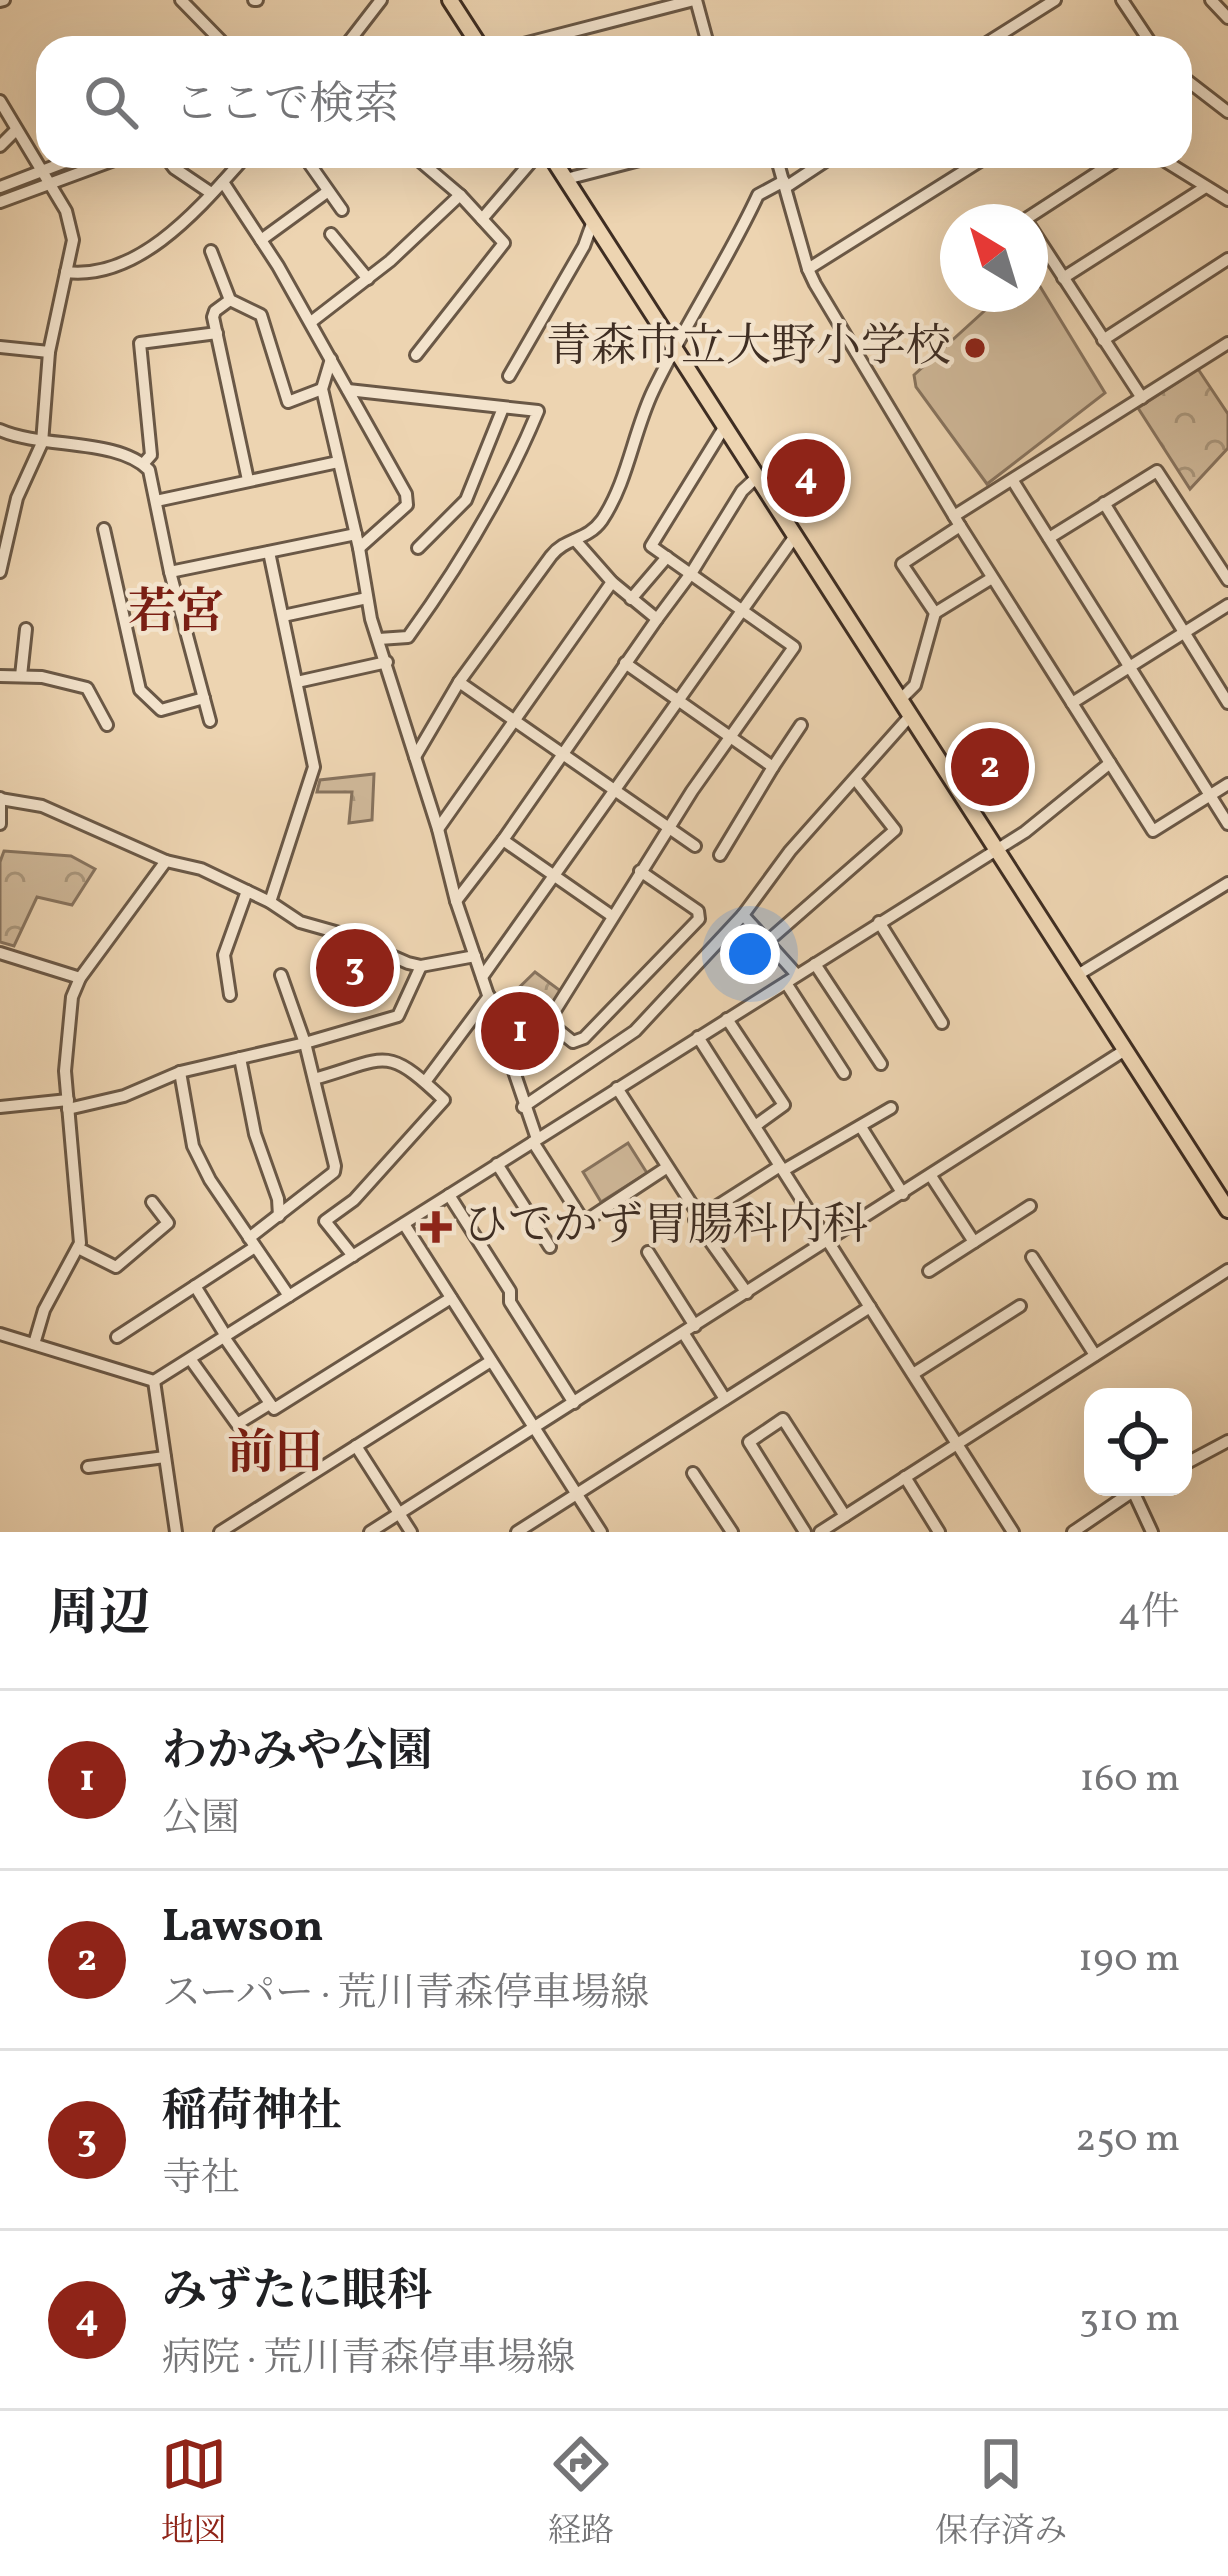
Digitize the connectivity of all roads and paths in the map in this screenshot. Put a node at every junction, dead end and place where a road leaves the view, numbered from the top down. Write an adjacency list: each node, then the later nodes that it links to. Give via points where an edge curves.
1 (181, 0): 9 (street)
2 (381, 0): 10 (street)
3 (450, 0): 11 (main road)
4 (695, 0): 12 (street); 13 (street)
5 (1055, 0): 14 (street)
6 (1122, 0): 15 (street)
7 (1210, 0): 8 (street)
8 (1228, 18)
9 (212, 36)
10 (353, 36)
11 (473, 36)
12 (555, 36)
13 (706, 36)
14 (998, 36)
15 (1146, 36)
16 (1192, 84): 18 (street)
17 (0, 101): 19 (street)
18 (1228, 112)
19 (16, 130): 20 (street); 21 (street)
20 (0, 146)
21 (36, 163)
22 (39, 168): 38 (street)
23 (59, 168): 38 (street)
24 (76, 168): 38 (street)
25 (174, 168): 45 (street)
26 (235, 168): 40 (street)
27 (312, 168): 44 (street)
28 (429, 168): 46 (street)
29 (526, 168): 51 (street)
30 (559, 168): 39 (main road)
31 (609, 168): 39 (street)
32 (780, 168): 41 (street)
33 (812, 168): 41 (street)
34 (969, 168): 37 (street)
35 (1104, 168): 49 (street)
36 (1174, 168): 43 (street)
37 (966, 170): 58 (street)
38 (44, 176): 42 (street); 48 (street); 59 (street, via 71,224)
39 (566, 179): 52 (main road)
40 (223, 182): 45 (street); 54 (street)
41 (785, 184): 58 (street); 68 (street, via 758,195)
42 (0, 188)
43 (1204, 188): 47 (street); 60 (street)
44 (327, 192): 50 (street); 54 (street)
45 (211, 193): 59 (street, via 128,260 90,274)
46 (460, 194): 51 (street); 61 (street)
47 (1228, 200)
48 (0, 202)
49 (1048, 204)
50 (342, 210)
51 (482, 219): 70 (street, via 504,243)
52 (593, 221): 68 (main road); 72 (street)
53 (331, 234): 61 (street)
54 (261, 240): 63 (street)
55 (211, 251): 62 (street)
56 (1048, 254): 60 (street)
57 (1228, 259): 65 (street)
58 (808, 269): 89 (street)
59 (67, 272): 69 (street)
60 (1063, 278): 65 (street)
61 (368, 279): 63 (street)
62 (230, 300): 64 (street, via 215,311); 73 (street, via 261,315 288,402)
63 (311, 322): 71 (street)
64 (217, 333): 81 (street, via 140,343 151,455); 83 (street)
65 (1103, 340): 75 (street)
66 (1228, 343): 75 (street)
67 (0, 347): 69 (street)
68 (677, 351): 77 (main road); 94 (street, via 611,503 587,538)
69 (49, 352): 79 (street)
70 (416, 355)
71 (331, 359): 73 (street); 74 (street)
72 (509, 376)
73 (322, 389): 80 (street)
74 (348, 390): 76 (street); 95 (street, via 406,494 406,505)
75 (1142, 398): 84 (street)
76 (503, 408): 96 (street, via 466,500); 115 (street, via 538,411 504,489 408,637)
77 (724, 426): 82 (main road); 98 (street, via 651,546)
78 (0, 430): 79 (street)
79 (42, 443): 81 (street, via 122,453); 86 (street)
80 (338, 462): 83 (street); 91 (street)
81 (143, 464): 87 (street)
82 (758, 477): 92 (main road); 102 (street)
83 (248, 480): 87 (street)
84 (1013, 481): 89 (street); 93 (street)
85 (0, 493): 86 (street)
86 (17, 498): 99 (street)
87 (156, 501): 101 (street)
88 (1104, 503): 93 (street); 104 (street, via 1156,471); 114 (street)
89 (957, 521): 103 (street); 110 (street, via 902,564)
90 (104, 530): 123 (street, via 140,690 161,710)
91 (356, 534): 95 (street); 97 (street)
92 (795, 536): 109 (street); 125 (main road)
93 (1049, 538): 118 (street)
94 (575, 540): 105 (street); 122 (street, via 551,556)
95 (359, 548): 106 (street)
96 (418, 548)
97 (268, 552): 101 (street); 111 (street)
98 (667, 557): 102 (street); 107 (street)
99 (1, 561): 100 (street)
100 (0, 572)
101 (170, 572): 123 (street)
102 (692, 572): 109 (street); 112 (street)
103 (992, 578): 110 (street); 126 (street)
104 (1228, 580)
105 (612, 582): 107 (street); 130 (street)
106 (367, 598): 111 (street); 115 (street)
107 (631, 599): 112 (street)
108 (1228, 605): 114 (street)
109 (742, 610): 124 (street); 133 (street, via 794,647)
110 (935, 613): 125 (street, via 915,685)
111 (283, 616): 121 (street)
112 (657, 619): 117 (street)
113 (26, 629): 120 (street)
114 (1184, 633): 118 (street); 127 (street)
115 (379, 639): 116 (street)
116 (387, 662): 121 (street); 135 (street)
117 (625, 663): 124 (street); 134 (street)
118 (1130, 667): 126 (street); 141 (street)
119 (0, 676): 120 (street)
120 (22, 676): 131 (street, via 88,688)
121 (297, 682): 157 (street, via 314,767)
122 (459, 682): 130 (street); 135 (street)
123 (204, 698): 129 (street)
124 (678, 699): 133 (street); 140 (street)
125 (901, 700): 128 (main road)
126 (1072, 703): 136 (street)
127 (1228, 703)
128 (910, 715): 138 (street); 149 (main road)
129 (210, 721)
130 (516, 722): 134 (street); 146 (street)
131 (107, 725)
132 (801, 725): 137 (street)
133 (731, 736): 137 (street); 145 (street)
134 (562, 753): 140 (street); 147 (street)
135 (415, 757): 146 (street)
136 (1110, 763): 141 (street, via 1154,831); 149 (street)
137 (773, 767): 150 (street)
138 (855, 778): 158 (street); 161 (street, via 895,830)
139 (1228, 784): 141 (street)
140 (614, 789): 145 (street); 153 (street)
141 (1210, 796): 144 (street)
142 (0, 798): 143 (street); 151 (street, via 42,806)
143 (0, 824)
144 (1228, 824)
145 (668, 827): 148 (street); 152 (street)
146 (439, 830): 156 (street)
147 (503, 840): 153 (street); 156 (street)
148 (695, 846)
149 (996, 850): 160 (street); 167 (main road)
150 (720, 855)
151 (166, 860): 155 (street); 169 (street)
152 (640, 871): 159 (street); 174 (street, via 699,919 584,1038 573,1042)
153 (554, 876): 159 (street); 168 (street)
154 (1228, 884): 167 (street)
155 (247, 891): 157 (street); 171 (street, via 224,955)
156 (456, 901): 163 (street)
157 (270, 902): 165 (street, via 300,922)
158 (743, 914): 161 (street); 189 (street, via 635,1031)
159 (612, 916): 174 (street)
160 (879, 922): 164 (street); 175 (street)
161 (768, 941): 170 (street)
162 (0, 953): 169 (street)
163 (475, 956): 165 (street); 168 (street)
164 (815, 964): 170 (street); 180 (street)
165 (421, 966): 177 (street, via 398,1016)
166 (281, 975): 177 (street)
167 (1076, 976): 178 (main road)
168 (482, 977): 172 (street)
169 (80, 978): 187 (street, via 71,998)
170 (791, 979): 173 (street); 183 (street)
171 (230, 995)
172 (489, 996): 181 (street); 185 (street)
173 (727, 1019): 176 (street); 191 (street, via 784,1105)
174 (547, 1021): 181 (street)
175 (942, 1023)
176 (698, 1037): 186 (street); 191 (street)
177 (305, 1043): 179 (street); 184 (street)
178 (1125, 1050): 197 (street); 202 (main road)
179 (240, 1058): 182 (street); 203 (street)
180 (881, 1064)
181 (515, 1066): 189 (street)
182 (180, 1072): 187 (street, via 124,1096); 207 (street, via 193,1146)
183 (844, 1073)
184 (314, 1079): 185 (street, via 386,1058); 203 (street, via 334,1172)
185 (425, 1082): 212 (street, via 444,1100 325,1221)
186 (617, 1088): 193 (street); 195 (street)
187 (68, 1104): 188 (street); 210 (street)
188 (0, 1107)
189 (524, 1107): 193 (street)
190 (891, 1108): 192 (street)
191 (755, 1126): 196 (street)
192 (861, 1127): 196 (street); 198 (street)
193 (535, 1140): 194 (street); 195 (street, via 584,1222)
194 (497, 1164): 199 (street); 209 (street)
195 (666, 1168): 204 (street)
196 (782, 1168): 204 (street); 206 (street)
197 (931, 1176): 198 (street); 208 (street)
198 (902, 1194): 206 (street)
199 (449, 1195): 205 (street); 233 (street)
200 (152, 1202): 210 (street, via 168,1223 116,1267)
201 (1030, 1206): 208 (street)
202 (1228, 1210)
203 (279, 1216): 207 (street)
204 (700, 1217): 217 (street)
205 (404, 1224): 212 (street); 219 (street)
206 (828, 1241): 217 (street); 221 (street)
207 (252, 1242): 216 (street); 218 (street)
208 (974, 1242): 214 (street)
209 (550, 1247)
210 (78, 1248): 226 (street)
211 (648, 1252): 222 (street)
212 (353, 1256): 218 (street)
213 (1032, 1257): 227 (street)
214 (929, 1270)
215 (1228, 1270): 227 (street)
216 (195, 1286): 224 (street); 225 (street)
217 (747, 1293): 222 (street)
218 (289, 1296): 224 (street)
219 (451, 1298): 229 (street); 234 (street, via 274,1409)
220 (1020, 1306): 230 (street)
221 (869, 1307): 230 (street); 232 (street)
222 (690, 1330): 232 (street); 233 (street)
223 (0, 1334): 226 (street)
224 (225, 1336): 228 (street); 234 (street)
225 (117, 1337)
226 (34, 1344): 231 (street)
227 (1095, 1355): 237 (street)
228 (190, 1360): 231 (street); 234 (street, via 237,1424)
229 (491, 1360): 235 (street); 238 (street)
230 (913, 1374): 237 (street)
231 (154, 1381): 239 (street)
232 (725, 1399): 244 (street)
233 (574, 1403): 235 (street)
234 (268, 1405)
235 (534, 1428): 244 (street); 247 (street)
236 (1228, 1441): 240 (street)
237 (957, 1444): 243 (street); 259 (street)
238 (356, 1446): 247 (street); 250 (street)
239 (165, 1457): 241 (street); 249 (street)
240 (1192, 1460)
241 (88, 1467)
242 (693, 1473): 255 (street)
243 (905, 1477): 248 (street); 258 (street)
244 (577, 1494): 253 (street); 254 (street)
245 (1126, 1496): 260 (street)
246 (1139, 1496): 261 (street)
247 (399, 1514): 251 (street); 252 (street)
248 (845, 1516): 256 (street, via 783,1419 749,1442); 257 (street)
249 (176, 1532)
250 (220, 1532)
251 (370, 1532)
252 (411, 1532)
253 (517, 1532)
254 (601, 1532)
255 (733, 1532)
256 (806, 1532)
257 (820, 1532)
258 (939, 1532)
259 (1013, 1532)
260 (1073, 1532)
261 (1152, 1532)

